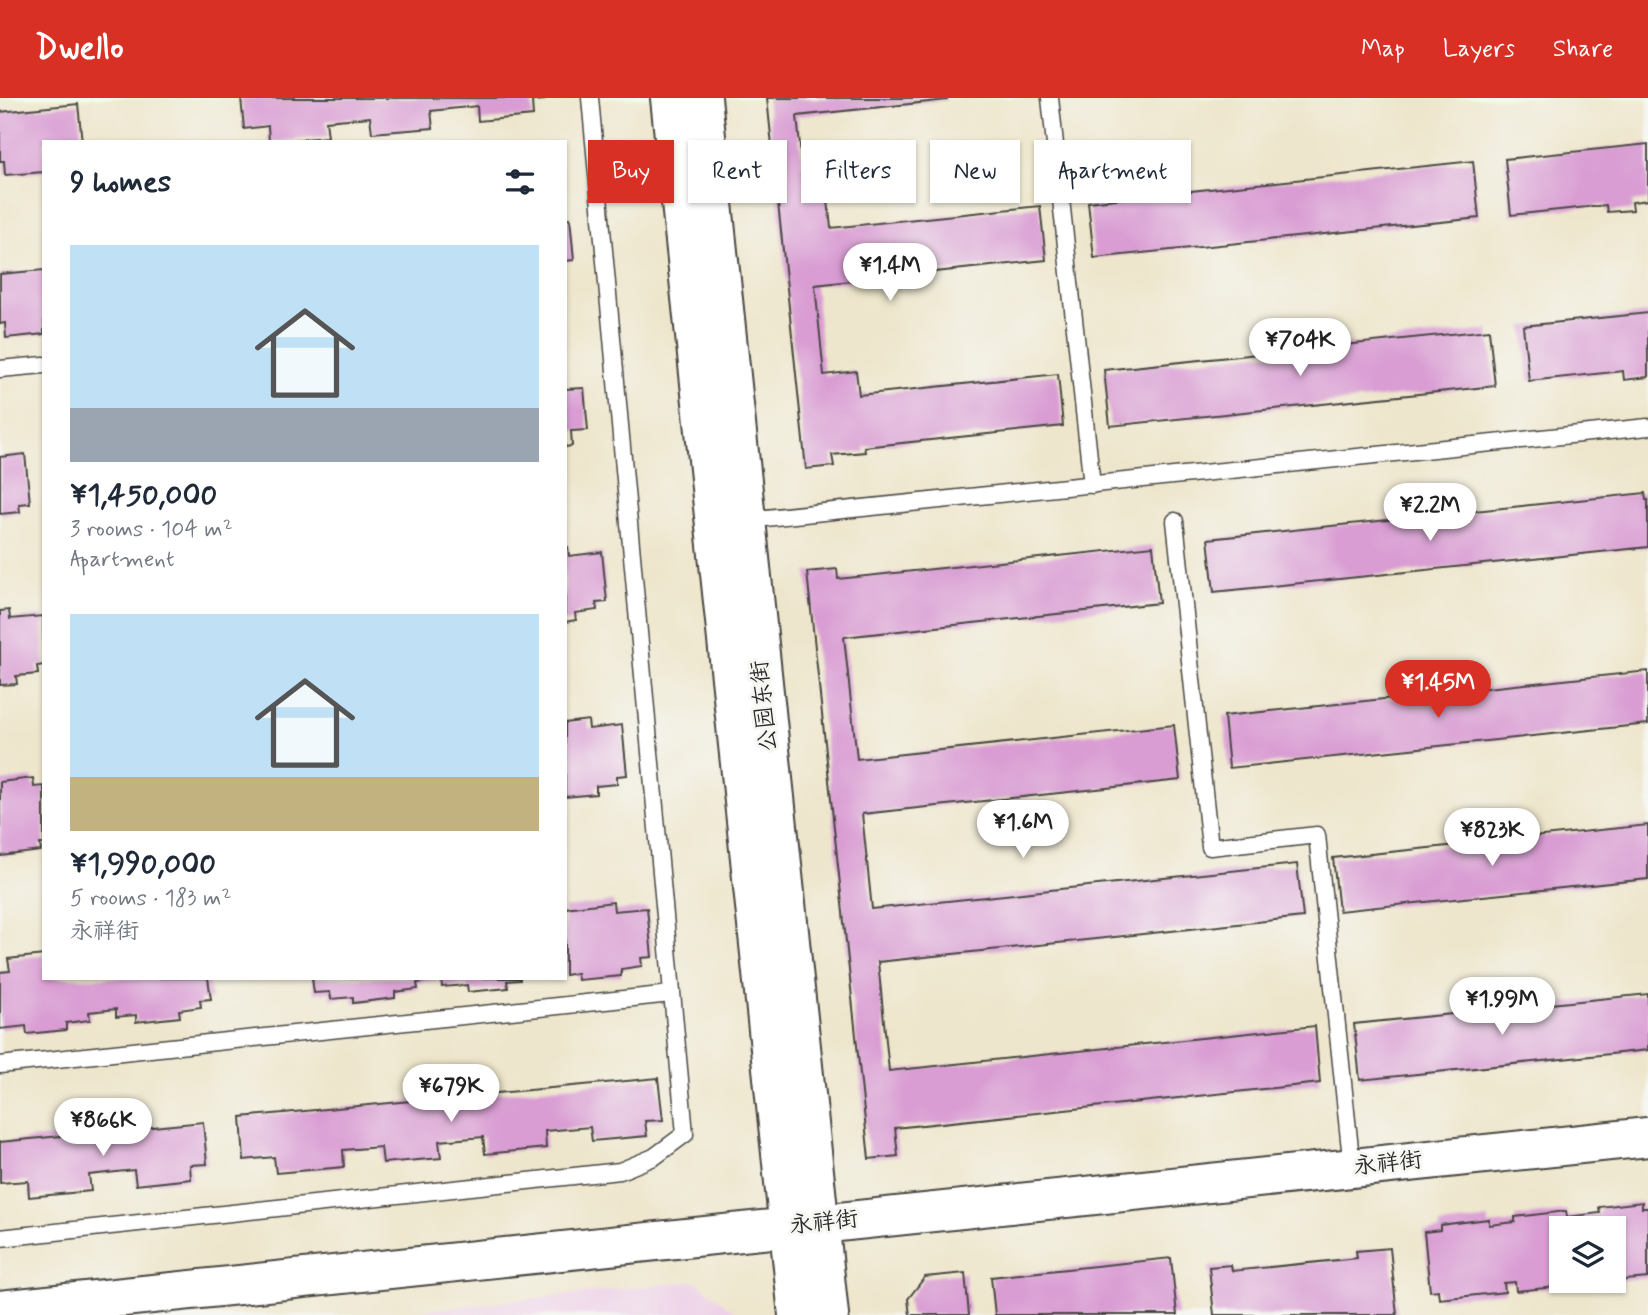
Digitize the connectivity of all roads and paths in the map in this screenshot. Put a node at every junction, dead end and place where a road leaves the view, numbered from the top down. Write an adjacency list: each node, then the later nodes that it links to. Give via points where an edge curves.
1 (590, 98): 11 (lane)
2 (670, 98): 15 (street, 公园东街)
3 (702, 98): 9 (street, 公园东街)
4 (1050, 98): 8 (lane)
5 (42, 365): 6 (lane)
6 (0, 369)
7 (1648, 427): 8 (lane)
8 (1092, 485): 9 (lane)
9 (746, 520): 15 (street, 公园东街)
10 (1175, 521): 14 (lane, via 1210,847 1317,835)
11 (671, 994): 12 (lane); 16 (lane, via 685,1134 654,1157 620,1171)
12 (0, 1065)
13 (1648, 1137): 14 (street, 永祥街)
14 (1352, 1168): 15 (street, 永祥街)
15 (804, 1225): 17 (street, 永祥街); 18 (street, 公园东街); 19 (street, 公园东街)
16 (0, 1238)
17 (0, 1310)
18 (798, 1315)
19 (830, 1315)

